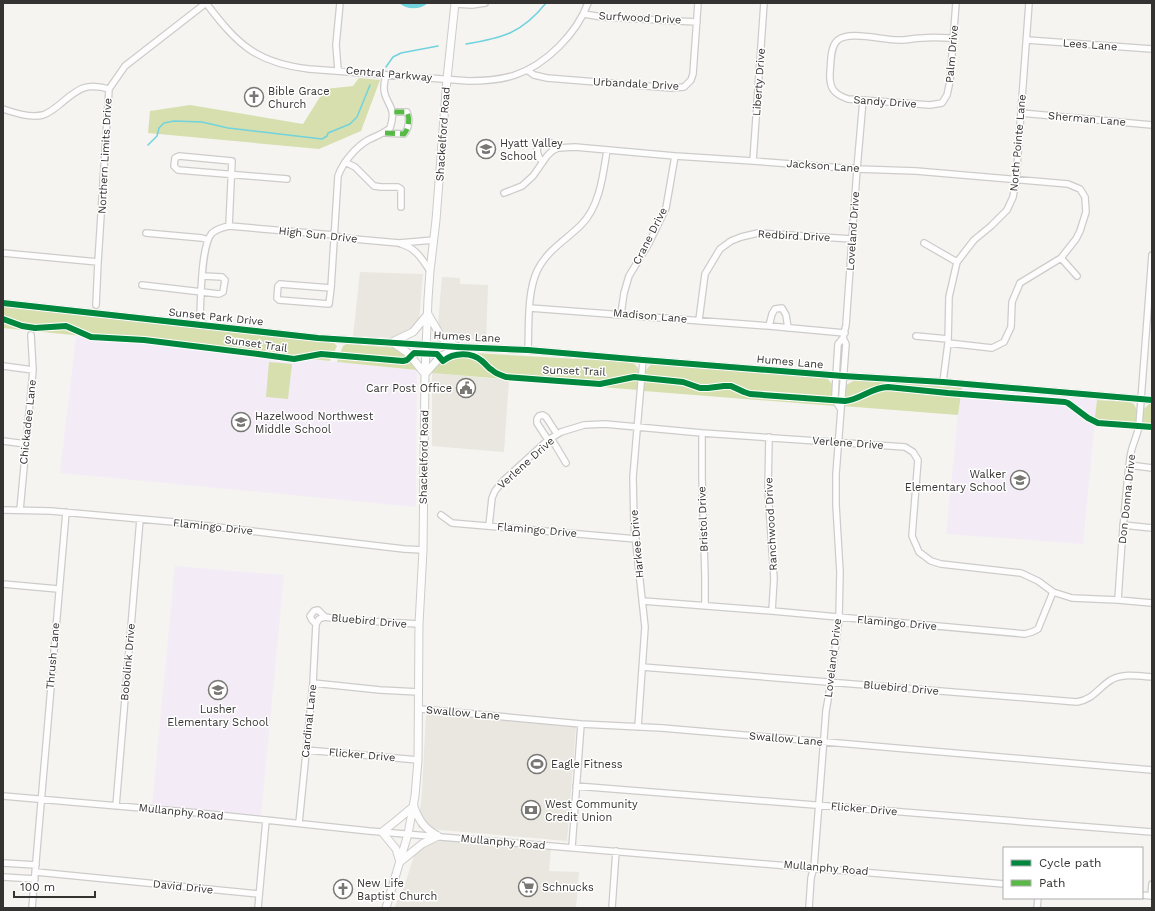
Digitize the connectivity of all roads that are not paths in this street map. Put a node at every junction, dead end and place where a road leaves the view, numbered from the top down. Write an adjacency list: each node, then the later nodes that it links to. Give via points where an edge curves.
1 (206, 3): 15 (street, Central Parkway, via 233,36 265,58 292,67); 19 (street, Northern Limits Drive, via 125,66)
2 (340, 3): 15 (street, via 336,45)
3 (485, 3): 9 (street)
4 (588, 3): 10 (street, Central Parkway)
5 (698, 3): 11 (street, Urbandale Drive)
6 (764, 3): 30 (street, Liberty Drive)
7 (956, 3): 12 (street, Palm Drive)
8 (1029, 3): 13 (street, North Pointe Lane)
9 (455, 4): 18 (main road, Shackelford Road)
10 (584, 14): 11 (street, Surfwood Drive); 16 (street, Central Parkway, via 556,49)
11 (697, 22): 16 (street, Urbandale Drive, via 693,74 684,87 547,78 534,75)
12 (953, 38): 20 (street, Sandy Drive, via 900,40 849,36 836,41 830,63 832,89 839,96); 21 (street, Palm Drive, via 950,81)
13 (1027, 40): 14 (street, Lees Lane); 24 (street, North Pointe Lane)
14 (1152, 49)
15 (338, 70): 17 (street, Central Parkway)
16 (527, 70): 18 (street, Central Parkway, via 492,80 469,82)
17 (386, 75): 18 (street, Central Parkway); 23 (street, via 384,88)
18 (447, 79): 43 (main road, Shackelford Road)
19 (109, 88): 22 (street, via 94,86 77,90 51,112 43,115 24,115); 50 (street, Northern Limits Drive)
20 (863, 100): 21 (street, Sandy Drive, via 930,105); 33 (street, Loveland Drive)
21 (942, 103)
22 (3, 109)
23 (393, 112): 26 (street, via 390,128); 26 (street, via 407,112 407,130 404,134)
24 (1021, 113): 25 (street, Sherman Lane); 36 (street, North Pointe Lane)
25 (1152, 125)
26 (385, 132): 31 (street, via 368,141)
27 (556, 150): 28 (street, Jackson Lane, via 575,147); 32 (street); 32 (street, Jackson Lane, via 550,143 540,144 538,153)
28 (607, 150): 29 (street, Jackson Lane); 61 (street, via 596,202 583,223 543,260 533,283)
29 (675, 156): 30 (street, Jackson Lane); 63 (street, Crane Drive, via 666,208 629,276)
30 (753, 161): 33 (street, Jackson Lane)
31 (345, 162): 38 (street, via 355,167 374,186 401,189); 41 (street, via 338,176)
32 (542, 162): 37 (street, via 533,176 522,186)
33 (856, 169): 36 (street, Jackson Lane, via 916,170); 44 (street, Loveland Drive)
34 (232, 174): 34 (street, via 232,161 180,156 175,158 174,162 178,170); 35 (street); 39 (street)
35 (287, 179)
36 (1016, 180): 49 (street, Jackson Lane, via 1068,184 1080,189 1085,196 1086,212 1080,231); 51 (street, North Pointe Lane, via 1013,197 1007,210 974,240)
37 (504, 193)
38 (401, 207)
39 (229, 226): 41 (street, High Sun Drive); 42 (street, via 216,230)
40 (146, 233): 42 (street)
41 (334, 235): 45 (street, High Sun Drive); 57 (street)
42 (208, 240): 53 (street)
43 (434, 240): 45 (street, High Sun Drive); 52 (main road, Shackelford Road)
44 (852, 240): 64 (street, Redbird Drive, via 758,233 731,241 720,249 705,274); 69 (street, Loveland Drive)
45 (399, 243): 52 (street, via 422,257)
46 (924, 243): 51 (street)
47 (3, 253): 50 (street)
48 (1152, 255): 55 (street, Don Donna Drive)
49 (1061, 258): 54 (street); 71 (street, via 1020,283 1012,302 1011,327 1004,342 992,348)
50 (98, 262): 60 (street, Northern Limits Drive)
51 (957, 262): 71 (street, North Pointe Lane, via 949,297)
52 (430, 271): 62 (main road, Shackelford Road)
53 (203, 276): 58 (street); 58 (street, via 222,277 225,280 223,292 218,294)
54 (1077, 276)
55 (1151, 279): 76 (street, Don Donna Drive)
56 (142, 285): 58 (street)
57 (331, 288): 57 (street, via 329,304 277,298 280,284)
58 (201, 291): 65 (street, via 200,315)
59 (3, 303): 65 (street, Sunset Park Drive)
60 (96, 305)
61 (530, 308): 63 (street, Madison Lane); 75 (street)
62 (428, 314): 72 (main road, via 412,332); 73 (main road, Shackelford Road); 74 (main road, via 442,338)
63 (621, 314): 64 (street, Madison Lane)
64 (699, 320): 66 (street, Madison Lane)
65 (204, 326): 72 (street, Sunset Park Drive, via 318,338)
66 (770, 326): 67 (street, Madison Lane); 67 (street, via 775,309 782,308)
67 (788, 328): 69 (street, Madison Lane)
68 (31, 335): 80 (street, Chickadee Lane)
69 (844, 336): 82 (street, Loveland Drive, via 838,344); 83 (street, Loveland Drive, via 846,344)
70 (916, 336): 71 (street)
71 (948, 341): 84 (street, North Pointe Lane)
72 (392, 342): 73 (street, Sunset Park Drive); 81 (main road, via 408,353)
73 (427, 345): 74 (street, Humes Lane); 81 (main road, Shackelford Road)
74 (458, 347): 75 (street, Humes Lane); 81 (main road, via 440,358)
75 (528, 350): 78 (street, Humes Lane)
76 (1145, 353): 77 (street); 85 (street, Don Donna Drive)
77 (1152, 354)
78 (643, 360): 82 (street, Humes Lane); 88 (street, Harkee Drive)
79 (3, 366): 80 (street)
80 (33, 370): 95 (street, Chickadee Lane)
81 (425, 374): 108 (main road, Shackelford Road)
82 (836, 376): 83 (street, Humes Lane); 87 (street, Loveland Drive, via 834,396)
83 (843, 376): 84 (street, Humes Lane); 87 (street, Loveland Drive)
84 (943, 382): 85 (street, Humes Lane)
85 (1141, 399): 86 (street, Humes Lane); 97 (street, Don Donna Drive, via 1138,435)
86 (1152, 400)
87 (840, 408): 94 (street, Loveland Drive)
88 (637, 426): 89 (street, Verlene Drive); 90 (street, Verlene Drive, via 592,424 574,427); 107 (street, Harkee Drive, via 633,498)
89 (702, 433): 91 (street, Verlene Drive); 115 (street, Bristol Drive)
90 (557, 434): 92 (street, Verlene Drive); 92 (street, via 546,417 539,416 537,422)
91 (770, 437): 94 (street, Verlene Drive); 116 (street, Ranchwood Drive, via 768,490 774,579)
92 (550, 439): 96 (street); 105 (street, Verlene Drive, via 495,491)
93 (3, 441): 95 (street)
94 (838, 442): 111 (street, Verlene Drive, via 905,447 913,452 919,464 912,536 924,557 941,564 1021,573); 117 (street, Loveland Drive, via 836,505 840,572)
95 (26, 444): 100 (street, Chickadee Lane)
96 (566, 463)
97 (1129, 465): 98 (street); 104 (street, Don Donna Drive)
98 (1152, 468)
99 (3, 510): 100 (street, Flamingo Drive)
100 (20, 510): 101 (street, Flamingo Drive)
101 (66, 512): 103 (street, Flamingo Drive); 110 (street, Thrush Lane)
102 (441, 515): 105 (street, Flamingo Drive, via 452,523)
103 (140, 519): 108 (street, Flamingo Drive); 136 (street, Bobolink Drive)
104 (1123, 525): 106 (street); 112 (street, Don Donna Drive)
105 (489, 526): 107 (street, Flamingo Drive)
106 (1152, 528)
107 (636, 539): 113 (street, Harkee Drive)
108 (423, 550): 119 (main road, Shackelford Road)
109 (3, 584): 110 (street)
110 (58, 589): 134 (street, Thrush Lane)
111 (1053, 592): 112 (street, Verlene Drive, via 1072,598); 117 (street, Flamingo Drive, via 1038,629 1025,634)
112 (1118, 600): 114 (street, Verlene Drive)
113 (643, 601): 115 (street, Flamingo Drive); 120 (street, Harkee Drive)
114 (1152, 603)
115 (705, 606): 116 (street, Flamingo Drive)
116 (772, 611): 117 (street, Flamingo Drive)
117 (839, 618): 122 (street, Loveland Drive)
118 (320, 620): 119 (street, Bluebird Drive); 123 (street, Cardinal Lane)
119 (420, 624): 124 (main road, Shackelford Road)
120 (642, 667): 122 (street, Bluebird Drive); 127 (street, Harkee Drive)
121 (1152, 677): 122 (street, Bluebird Drive, via 1125,676 1111,680 1092,696 1077,702)
122 (831, 682): 128 (street, Loveland Drive)
123 (313, 683): 124 (street, Swallow Lane); 129 (street, Cardinal Lane)
124 (419, 692): 125 (main road, Shackelford Road)
125 (420, 709): 126 (street, Swallow Lane); 130 (main road, Shackelford Road)
126 (581, 724): 127 (street, Swallow Lane); 132 (street)
127 (638, 727): 128 (street, Swallow Lane)
128 (823, 743): 131 (street, Swallow Lane); 135 (street, Loveland Drive)
129 (306, 750): 130 (street, Flicker Drive); 139 (street, Cardinal Lane)
130 (418, 760): 137 (main road, Shackelford Road)
131 (1152, 770)
132 (576, 786): 135 (street, Flicker Drive); 144 (street)
133 (3, 796): 134 (street, Mullanphy Road)
134 (41, 799): 136 (street, Mullanphy Road); 148 (street, Thrush Lane)
135 (818, 805): 141 (street, Flicker Drive); 149 (street, Loveland Drive)
136 (116, 806): 138 (street, Mullanphy Road)
137 (414, 806): 140 (main road); 142 (main road, Shackelford Road); 143 (main road, via 423,825)
138 (266, 820): 139 (street, Mullanphy Road); 155 (street)
139 (299, 823): 140 (street, Mullanphy Road)
140 (382, 832): 142 (street, Mullanphy Road); 146 (main road, via 396,849)
141 (1152, 832)
142 (408, 834): 143 (street, Mullanphy Road); 146 (main road, Shackelford Road)
143 (438, 836): 144 (street, Mullanphy Road); 146 (main road, via 422,844)
144 (572, 847): 145 (street, Mullanphy Road)
145 (616, 851): 149 (street, Mullanphy Road); 160 (street)
146 (400, 862): 159 (main road, Shackelford Road)
147 (3, 863): 148 (street)
148 (36, 865): 150 (street, Thrush Lane)
149 (814, 867): 153 (street, Mullanphy Road); 161 (street, Loveland Drive)
150 (36, 872): 152 (street, Thrush Lane); 155 (street, David Drive)
151 (3, 877): 152 (street)
152 (35, 879): 157 (street, Thrush Lane)
153 (1003, 884)
154 (1152, 884): 156 (street)
155 (259, 894): 158 (street)
156 (1152, 896)
157 (32, 908)
158 (258, 908)
159 (386, 908)
160 (612, 908)
161 (809, 908)

